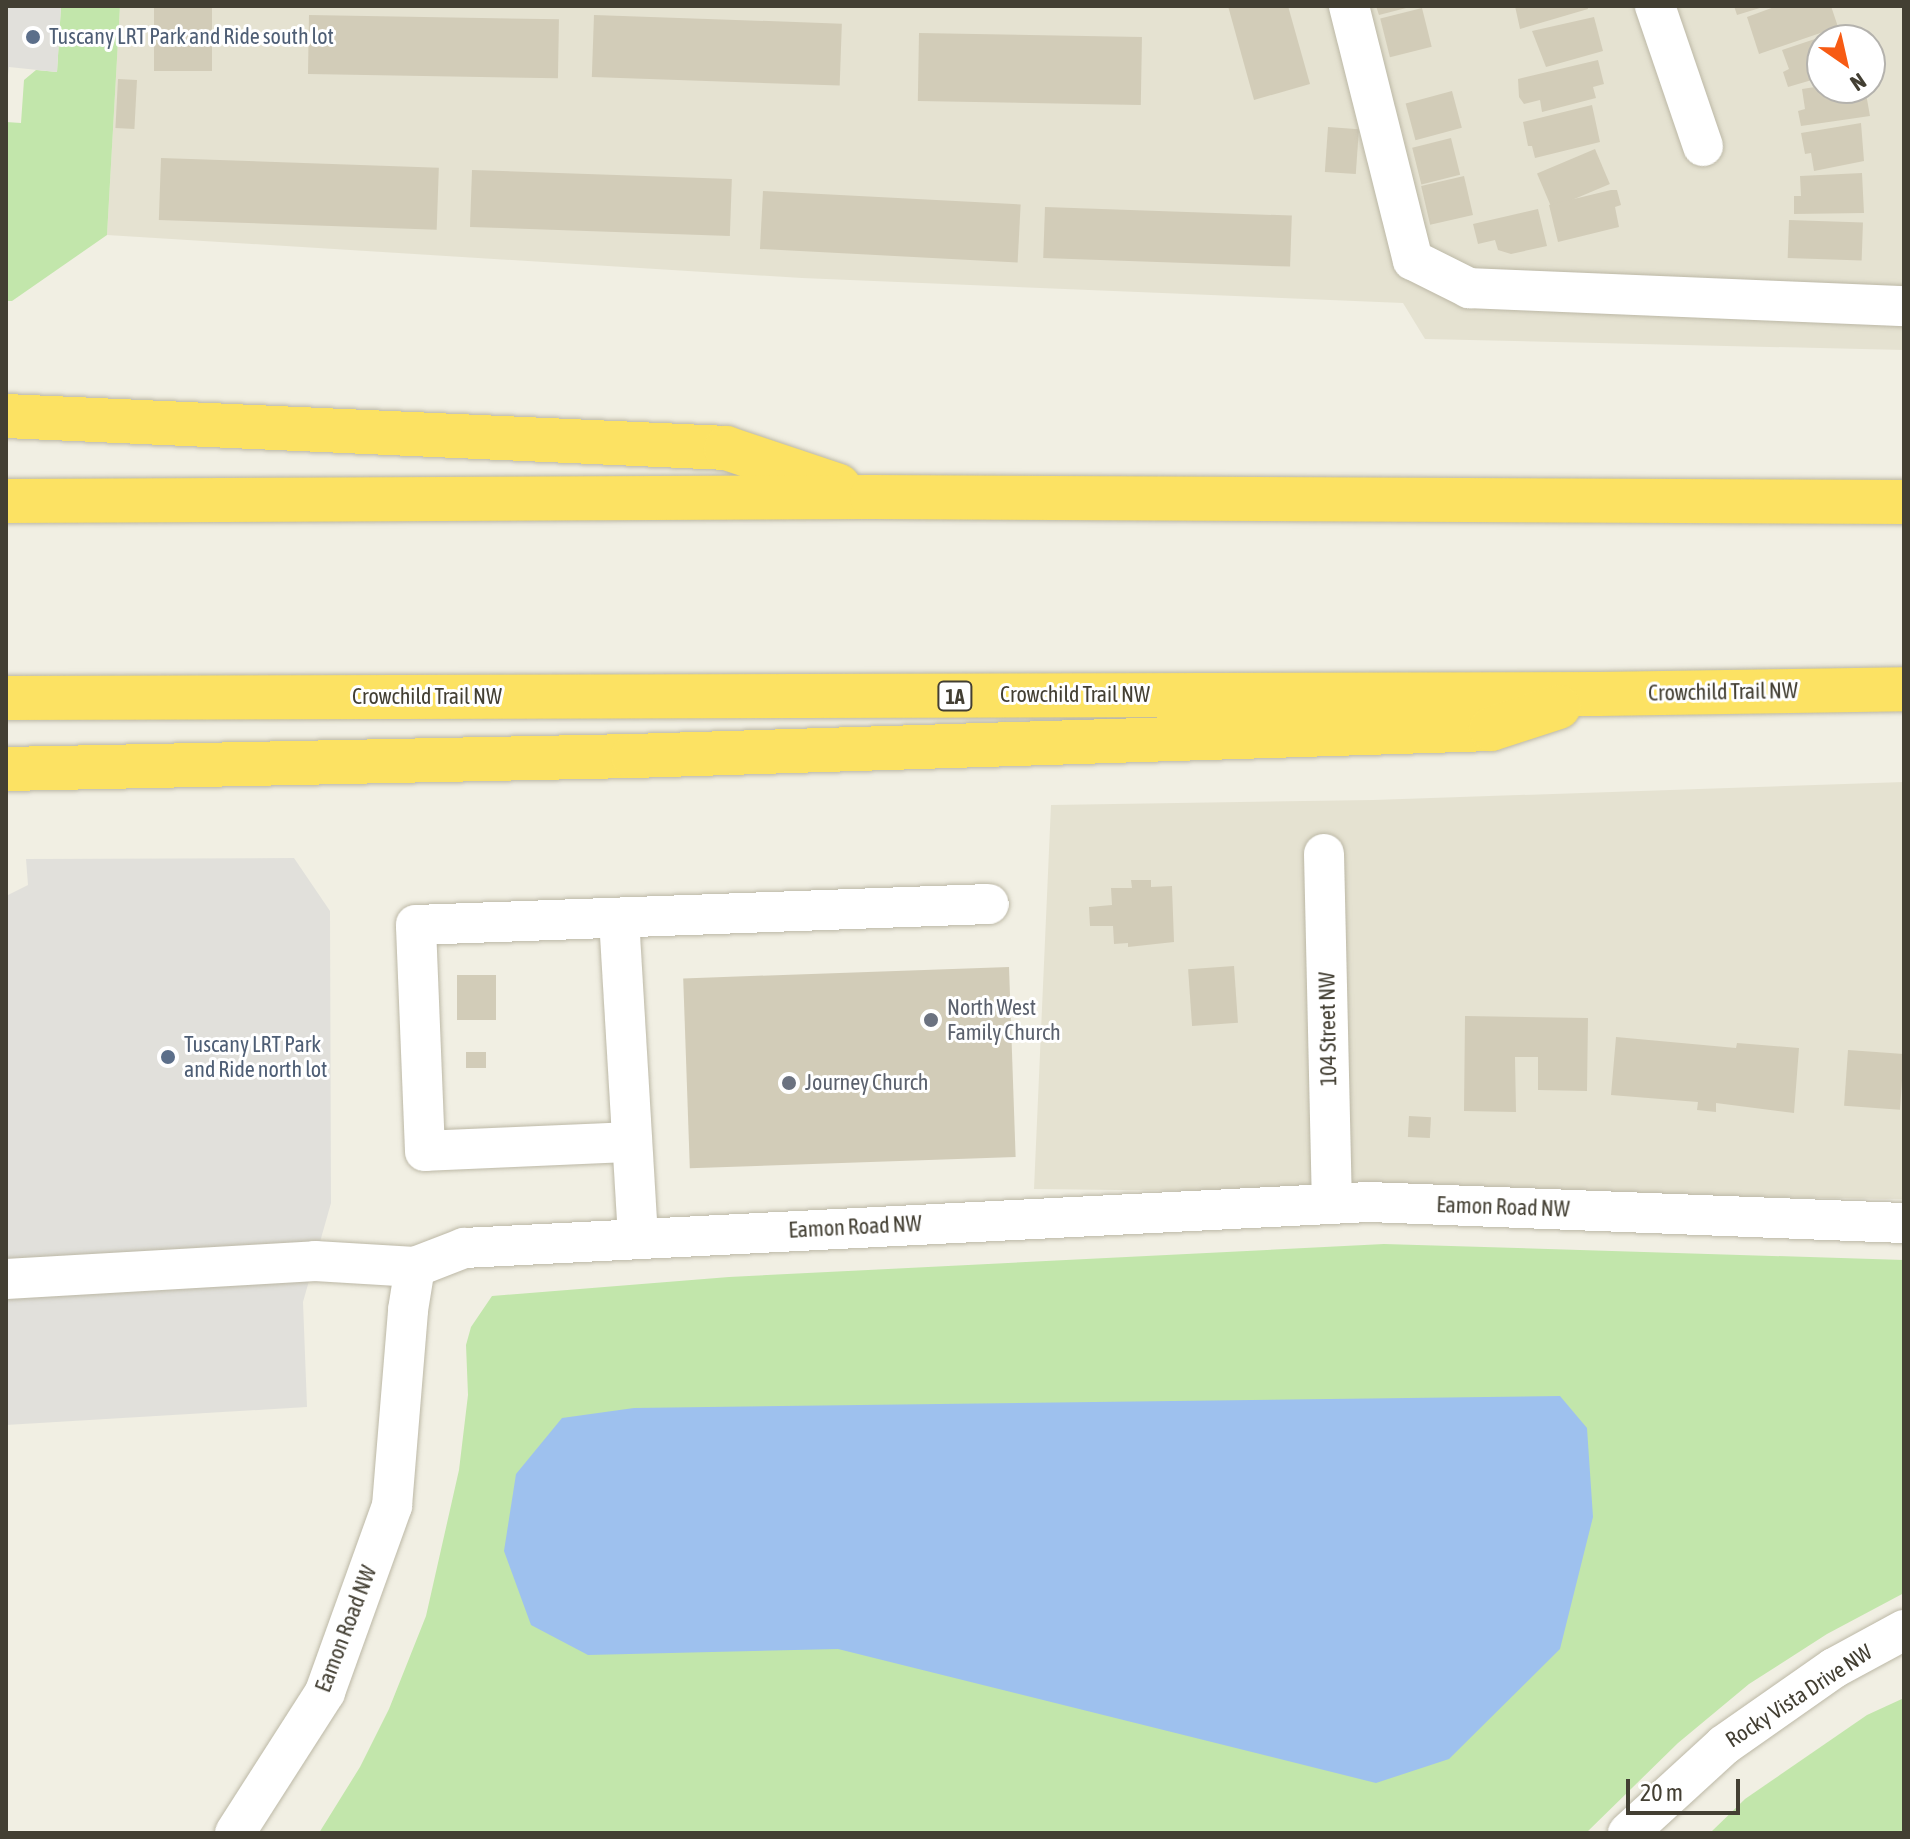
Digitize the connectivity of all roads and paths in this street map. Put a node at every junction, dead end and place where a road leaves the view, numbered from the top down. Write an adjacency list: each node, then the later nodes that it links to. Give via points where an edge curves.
1 (1349, 6): 4 (street, via 1413,260 1469,288)
2 (1655, 6): 3 (street)
3 (1703, 146)
4 (1904, 306)
5 (6, 416): 6 (highway, via 726,448)
6 (872, 497): 7 (highway); 8 (highway)
7 (6, 501)
8 (1904, 502)
9 (1904, 689): 10 (highway, Crowchild Trail NW / 1A)
10 (1598, 694): 11 (highway, Crowchild Trail NW / 1A); 12 (highway, via 1491,729)
11 (6, 698)
12 (6, 769)
13 (1324, 854): 17 (street, 104 Street NW)
14 (989, 904): 15 (street)
15 (619, 918): 16 (street); 16 (street, via 416,925 425,1151)
16 (630, 1142): 19 (street)
17 (1332, 1203): 18 (street, Eamon Road NW); 19 (street, Eamon Road NW)
18 (1904, 1223)
19 (638, 1238): 20 (street, Eamon Road NW, via 464,1248)
20 (415, 1267): 21 (street, via 315,1261); 23 (street, Eamon Road NW, via 392,1506 325,1692)
21 (6, 1279)
22 (1904, 1630): 24 (street, Rocky Vista Drive NW, via 1834,1668 1724,1745)
23 (235, 1833)
24 (1628, 1833)

